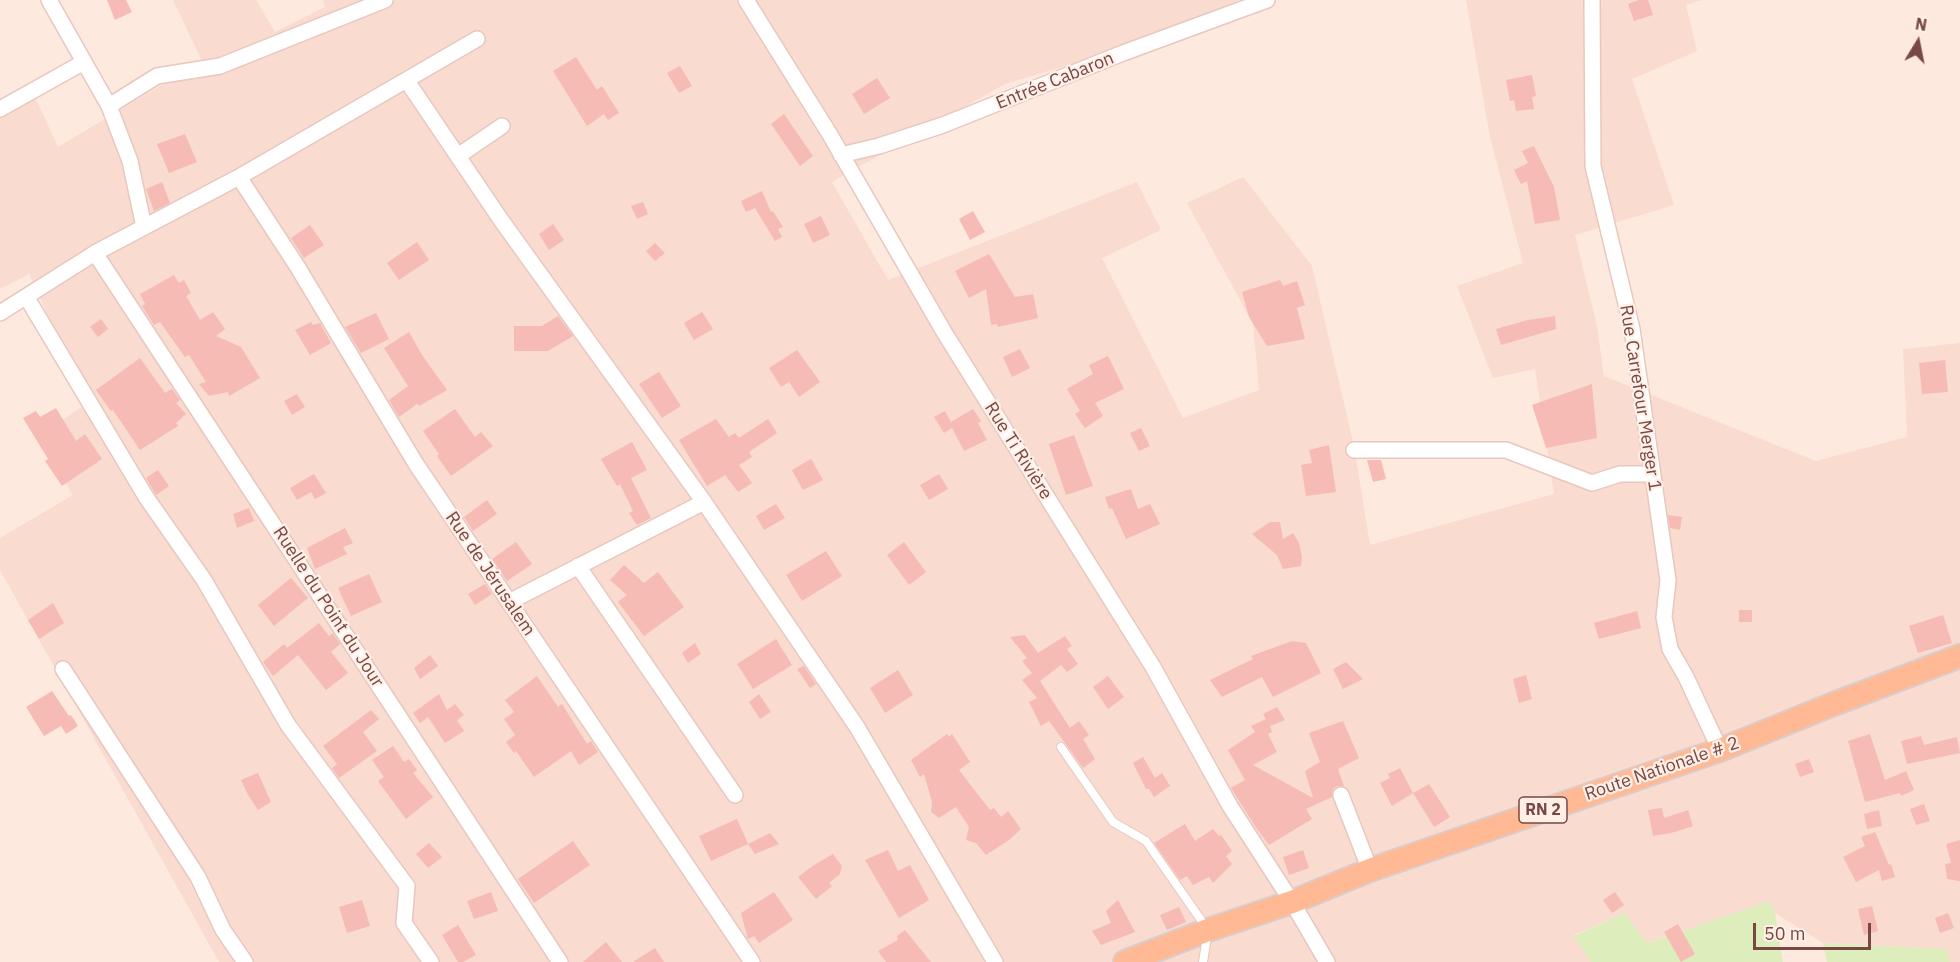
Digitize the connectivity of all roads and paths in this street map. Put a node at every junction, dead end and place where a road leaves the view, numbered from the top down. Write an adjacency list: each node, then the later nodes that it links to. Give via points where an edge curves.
1 (49, 0): 7 (street)
2 (385, 0): 9 (street, via 220,66 157,76)
3 (746, 0): 12 (street, Rue Ti Rivière)
4 (1267, 0): 12 (street, Entrée Cabaron, via 943,125)
5 (1592, 0): 20 (street, Rue Carrefour Merger 1, via 1593,166 1632,329)
6 (477, 39): 8 (street)
7 (84, 62): 9 (street); 10 (street)
8 (408, 81): 13 (street); 14 (street)
9 (109, 106): 15 (street, via 130,161)
10 (0, 109)
11 (502, 126): 13 (street)
12 (842, 155): 31 (street, Rue Ti Rivière, via 944,332 1153,667 1230,806)
13 (458, 156): 21 (street)
14 (239, 177): 15 (street); 23 (street, Rue de Jérusalem, via 416,464)
15 (144, 227): 16 (street)
16 (95, 253): 17 (street); 35 (street, Ruelle du Point du Jour)
17 (27, 298): 18 (street); 34 (street, via 140,488 204,580 288,725 407,886 404,923)
18 (0, 313)
19 (1354, 450): 20 (street, via 1506,450 1592,483 1620,474)
20 (1652, 474): 27 (street, Rue Carrefour Merger 1, via 1668,580 1664,617 1670,649)
21 (704, 502): 22 (street); 37 (street, via 857,727)
22 (578, 566): 23 (street); 28 (street)
23 (509, 602): 36 (street, Rue de Jérusalem)
24 (1960, 656): 27 (main road, Route Nationale # 2 / RN 2)
25 (63, 669): 33 (street, via 198,877 223,930)
26 (1062, 747): 32 (lane, via 1113,822 1146,841)
27 (1720, 750): 30 (main road, Route Nationale # 2 / RN 2)
28 (735, 795)
29 (1341, 795): 30 (street)
30 (1370, 870): 31 (main road, Route Nationale # 2 / RN 2)
31 (1292, 902): 32 (main road, Route Nationale # 2 / RN 2); 40 (street, Rue Ti Rivière)
32 (1208, 930): 38 (main road, Route Nationale # 2 / RN 2); 39 (lane)
33 (245, 962)
34 (431, 962)
35 (560, 962)
36 (752, 962)
37 (995, 962)
38 (1125, 962)
39 (1203, 962)
40 (1327, 962)

